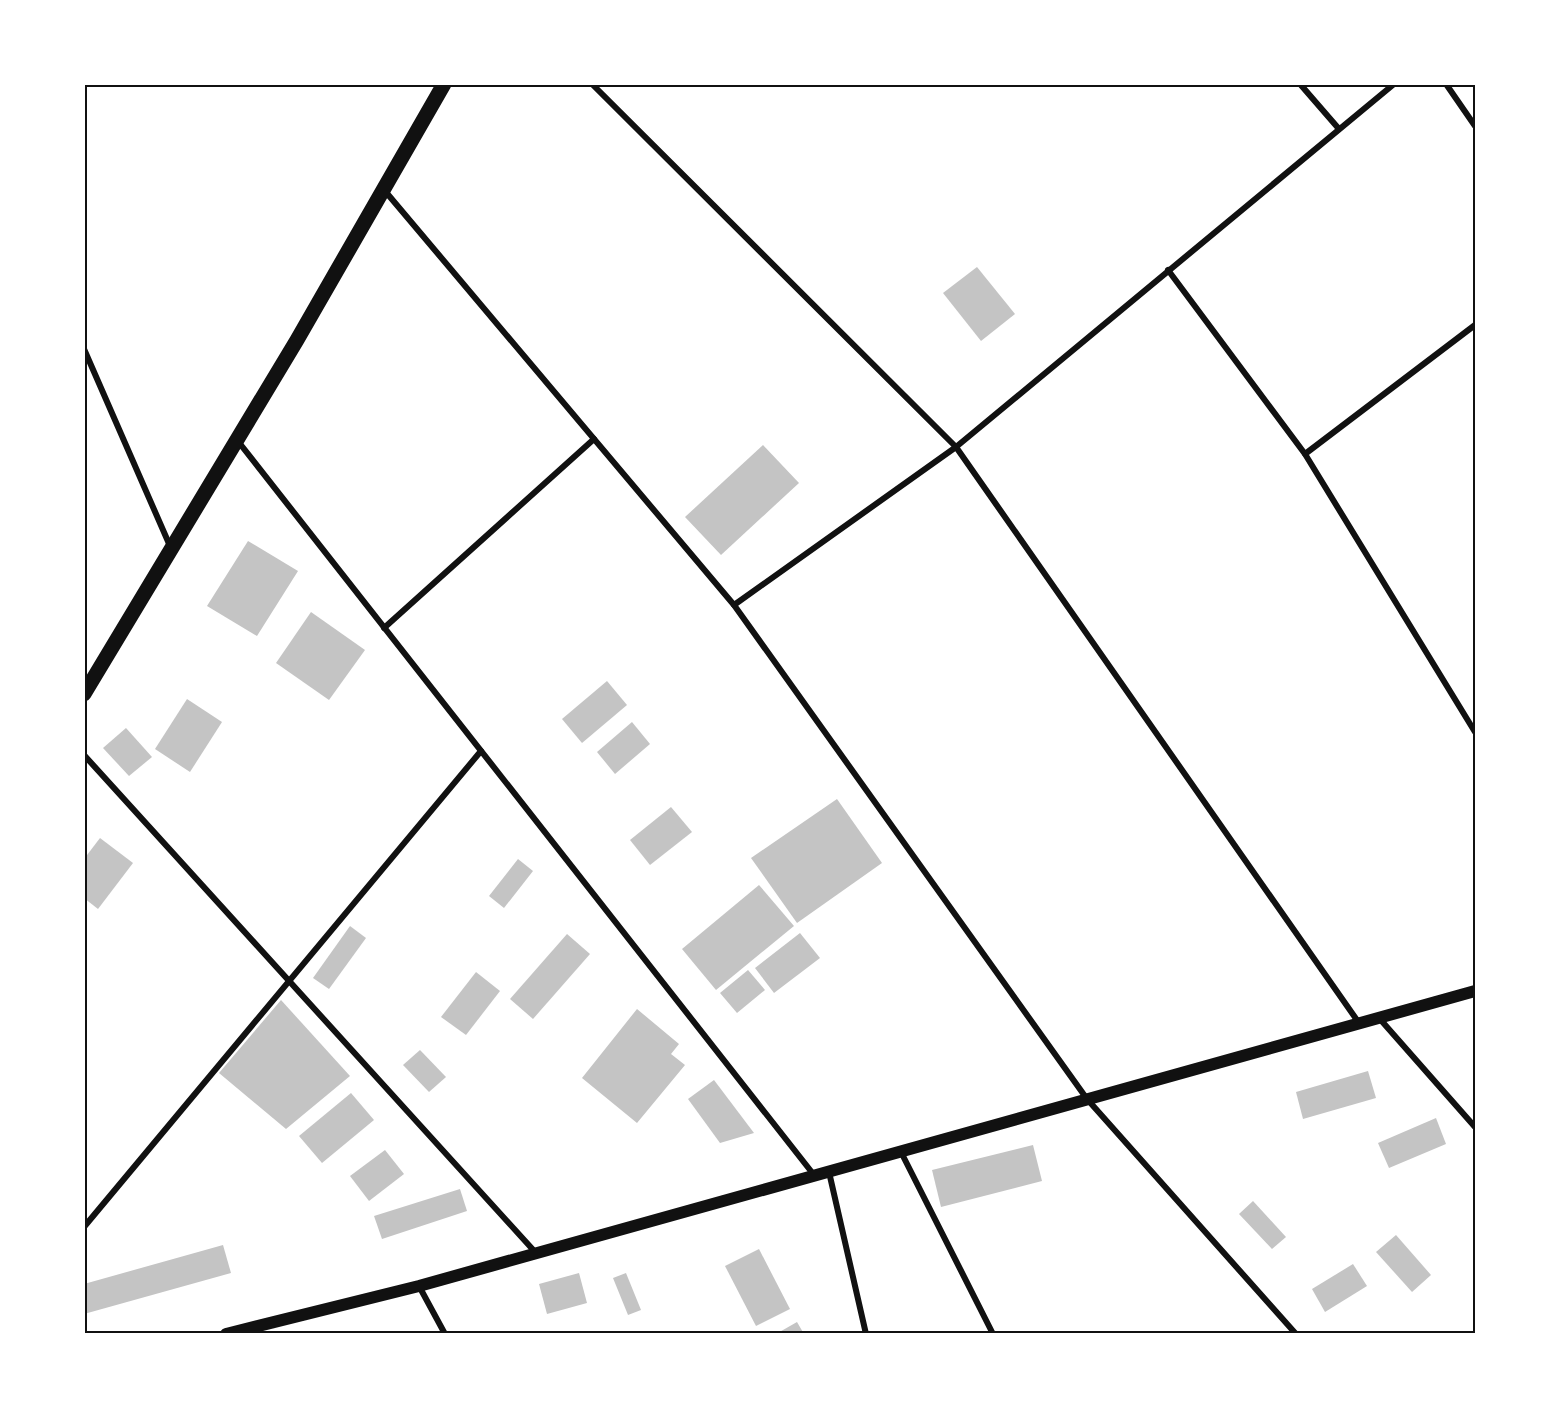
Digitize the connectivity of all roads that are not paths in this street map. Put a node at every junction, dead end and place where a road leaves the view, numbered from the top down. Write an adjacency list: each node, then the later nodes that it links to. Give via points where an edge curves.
1 (444, 84): 8 (main road)
2 (592, 84): 14 (street)
3 (1300, 84): 7 (street)
4 (1394, 84): 7 (street)
5 (1446, 84): 6 (street)
6 (1475, 126)
7 (1339, 129): 9 (street)
8 (384, 189): 12 (street); 13 (main road)
9 (1168, 270): 14 (street); 15 (street)
10 (1475, 325): 15 (street)
11 (84, 349): 16 (street)
12 (594, 439): 17 (street); 18 (street)
13 (237, 440): 16 (main road); 18 (street)
14 (956, 447): 17 (street); 26 (street)
15 (1305, 454): 20 (street)
16 (171, 549): 19 (main road)
17 (734, 605): 27 (street)
18 (384, 627): 21 (street)
19 (84, 694)
20 (1475, 732)
21 (481, 751): 23 (street); 31 (street)
22 (84, 755): 23 (street)
23 (289, 981): 32 (street); 33 (street)
24 (1475, 991): 25 (main road)
25 (1379, 1018): 26 (main road); 28 (street)
26 (1359, 1024): 27 (main road)
27 (1087, 1099): 29 (main road); 39 (street)
28 (1475, 1127)
29 (901, 1152): 30 (main road); 38 (street)
30 (828, 1172): 31 (main road); 37 (street)
31 (815, 1175): 33 (main road)
32 (84, 1227)
33 (536, 1253): 34 (main road)
34 (418, 1286): 35 (main road); 36 (street)
35 (226, 1334)
36 (445, 1334)
37 (866, 1334)
38 (993, 1334)
39 (1296, 1334)

